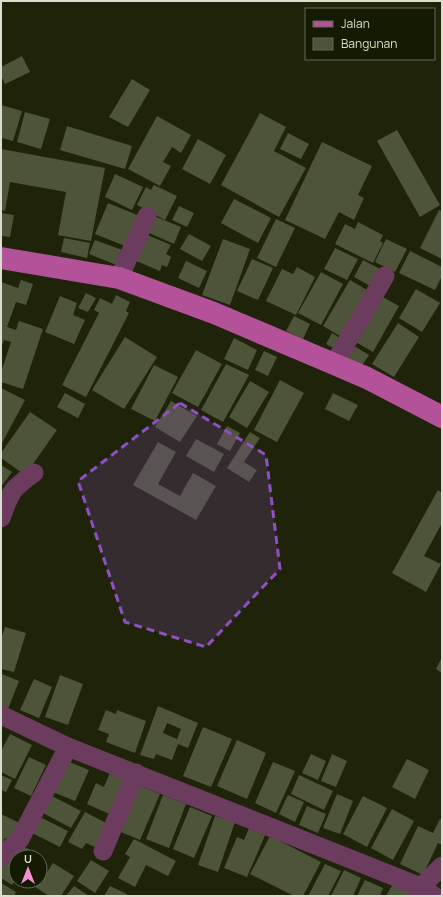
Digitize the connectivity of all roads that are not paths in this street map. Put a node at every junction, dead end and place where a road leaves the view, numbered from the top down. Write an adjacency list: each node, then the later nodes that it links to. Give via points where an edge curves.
1 (147, 216): 4 (street)
2 (1, 258): 4 (main road)
3 (385, 276): 5 (street)
4 (119, 278): 5 (main road, via 214,313)
5 (334, 364): 6 (main road)
6 (442, 417)
7 (34, 474): 8 (street, via 13,488)
8 (2, 514)
9 (1, 715): 10 (street)
10 (68, 747): 11 (street); 13 (street, via 20,840)
11 (136, 773): 12 (street); 15 (street)
12 (102, 851)
13 (1, 857)
14 (442, 866): 15 (street)
15 (424, 893)

